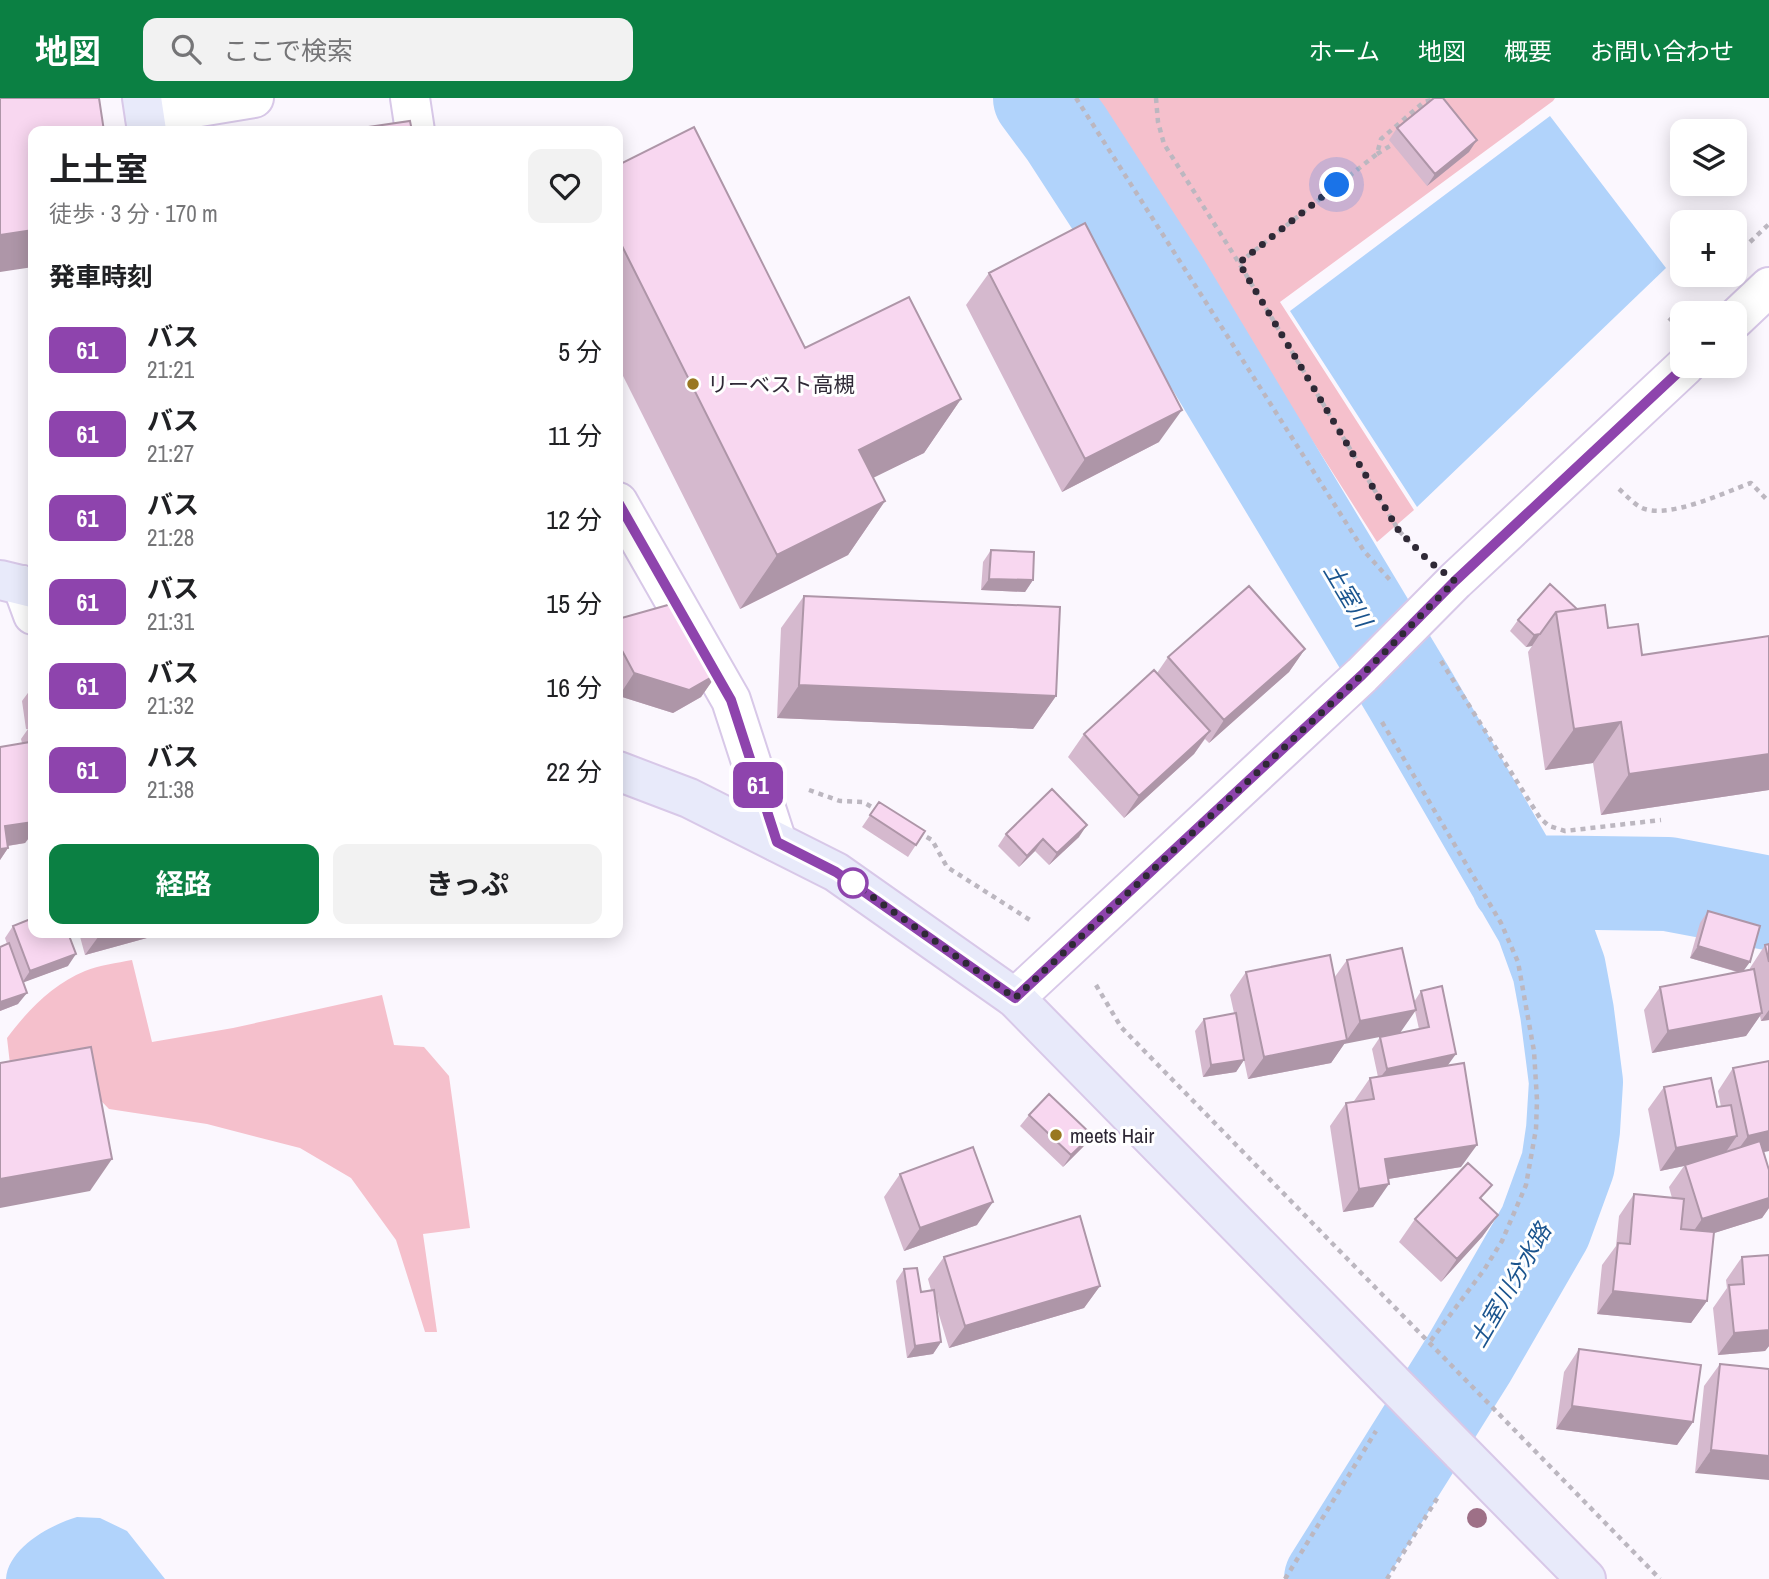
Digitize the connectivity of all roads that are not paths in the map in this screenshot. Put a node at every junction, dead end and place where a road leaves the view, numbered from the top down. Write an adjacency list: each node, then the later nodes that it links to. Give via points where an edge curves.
1 (254, 98): 3 (street)
2 (410, 98): 4 (street)
3 (145, 115)
4 (414, 126)
5 (1769, 288): 6 (street)
6 (1747, 308)
7 (1672, 378): 11 (street)
8 (623, 511): 10 (street, via 731,700)
9 (623, 773): 10 (street, via 690,798)
10 (777, 842): 11 (street, via 836,872)
11 (1015, 998): 12 (street, bridge)
12 (1586, 1579)

